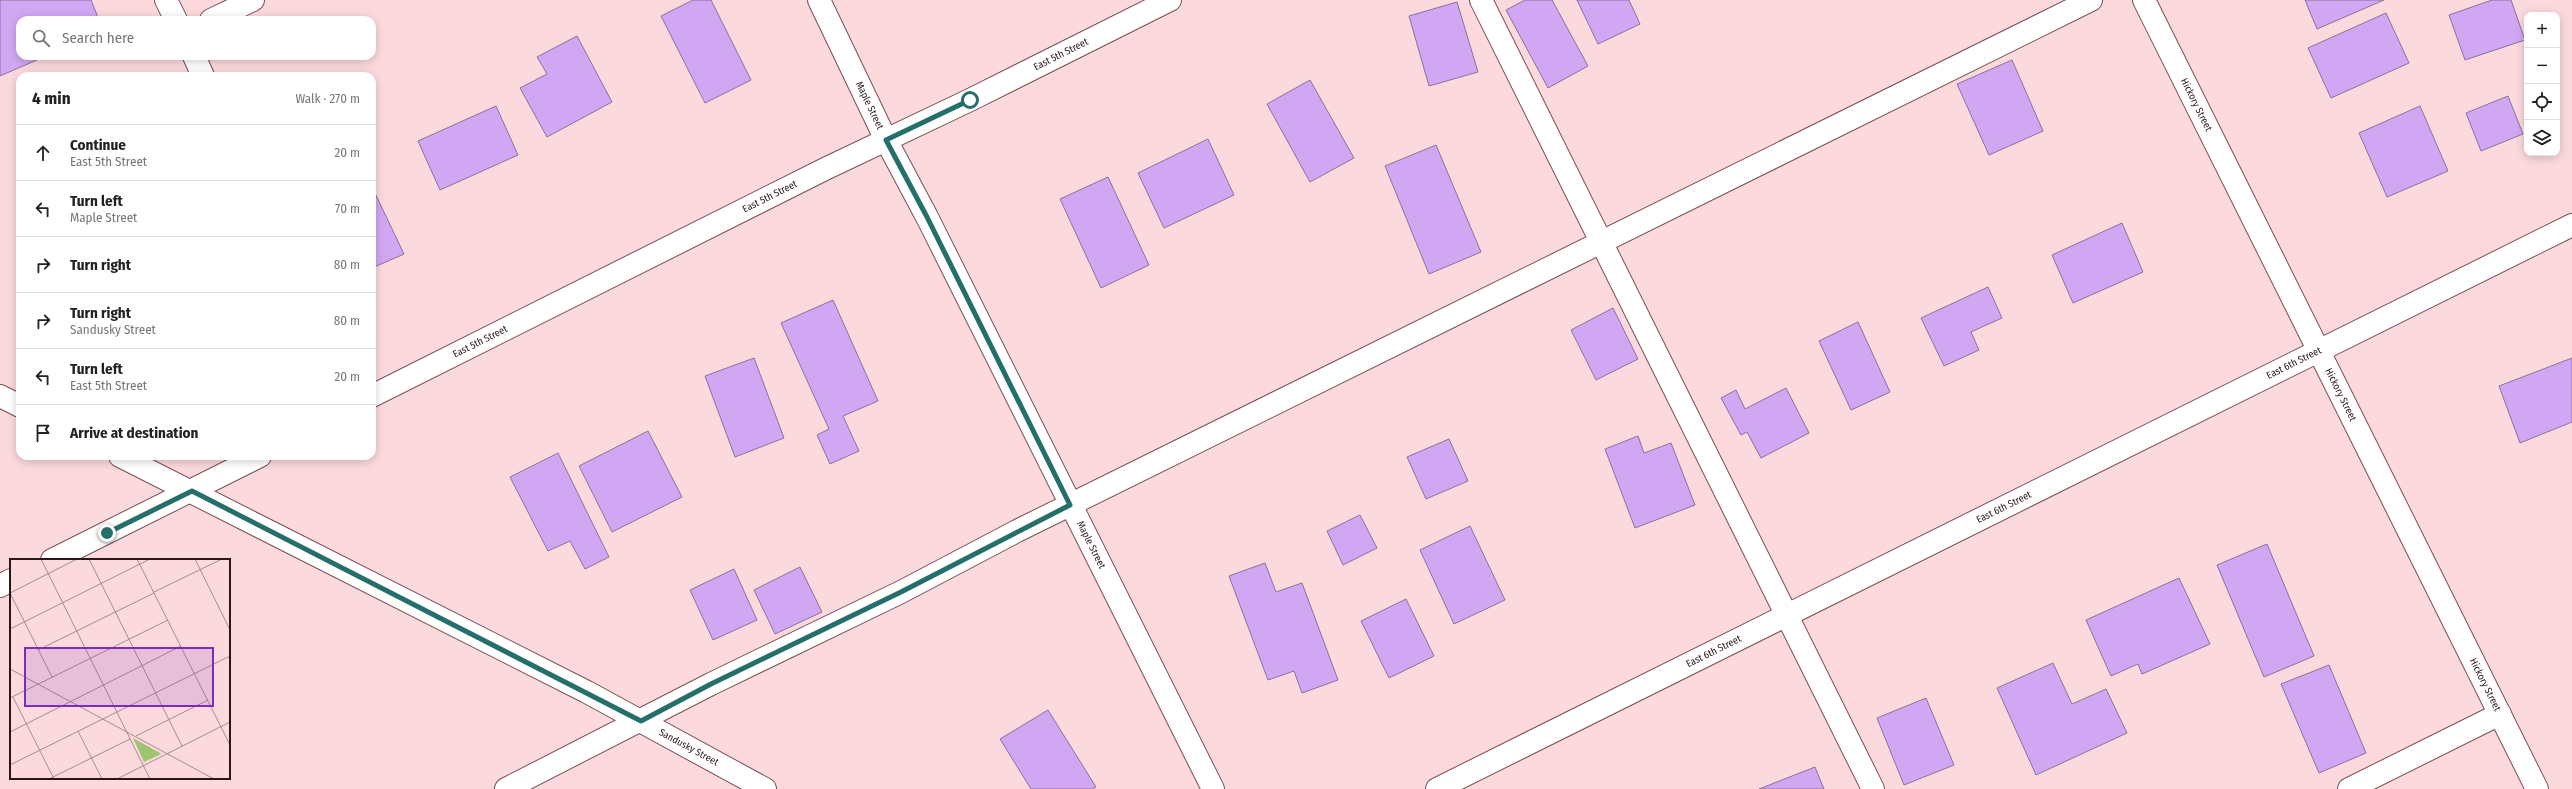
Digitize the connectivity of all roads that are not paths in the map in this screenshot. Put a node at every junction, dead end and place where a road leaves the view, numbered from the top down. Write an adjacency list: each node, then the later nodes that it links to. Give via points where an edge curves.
1 (166, 0): 8 (street)
2 (253, 0): 9 (street)
3 (819, 0): 12 (street, Maple Street)
4 (1170, 0): 12 (street, East 5th Street)
5 (1481, 0): 14 (street)
6 (2091, 0): 14 (street)
7 (2144, 0): 15 (street, Hickory Street)
8 (174, 16)
9 (219, 16)
10 (196, 60): 11 (street)
11 (201, 72)
12 (886, 140): 16 (street, East 5th Street); 22 (street, Maple Street)
13 (2572, 225): 15 (street, East 6th Street)
14 (1600, 243): 22 (street); 26 (street)
15 (2320, 350): 26 (street, East 6th Street); 27 (street, Hickory Street)
16 (376, 394)
17 (0, 396): 18 (street)
18 (16, 404)
19 (128, 460): 21 (street, Sandusky Street)
20 (252, 460): 21 (street)
21 (192, 491): 23 (street); 28 (street, Sandusky Street)
22 (1070, 505): 28 (street); 31 (street, Maple Street)
23 (54, 559)
24 (10, 581): 25 (street)
25 (0, 586)
26 (1785, 616): 32 (street, East 6th Street); 33 (street)
27 (2500, 714): 34 (street); 35 (street, Hickory Street)
28 (641, 721): 29 (street); 30 (street, Sandusky Street)
29 (506, 789)
30 (765, 789)
31 (1213, 789)
32 (1436, 789)
33 (1872, 789)
34 (2349, 789)
35 (2537, 789)

